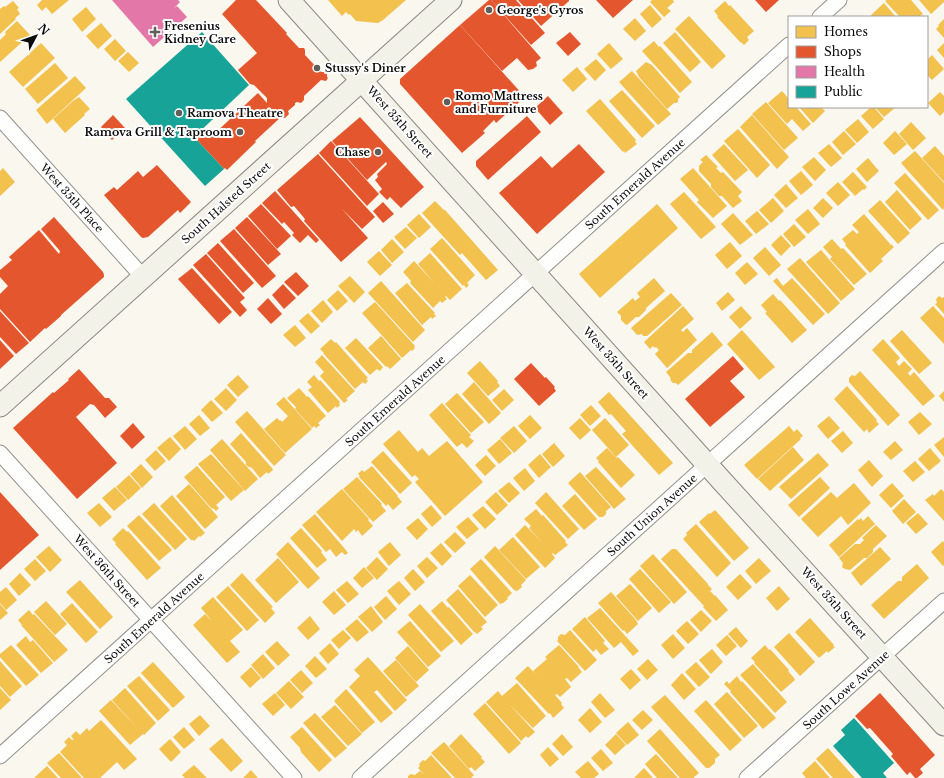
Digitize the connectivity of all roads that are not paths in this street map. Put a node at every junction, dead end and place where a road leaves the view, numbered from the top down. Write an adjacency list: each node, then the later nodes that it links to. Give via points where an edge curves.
1 (289, 0): 6 (main road, West 35th Street)
2 (451, 0): 6 (main road, South Halsted Street)
3 (839, 0): 4 (street)
4 (821, 16)
5 (788, 46): 9 (street, South Emerald Avenue)
6 (362, 80): 9 (main road, West 35th Street); 10 (main road, South Halsted Street)
7 (0, 118): 10 (street, West 35th Place)
8 (944, 251): 13 (street, South Union Avenue)
9 (536, 273): 13 (main road, West 35th Street); 15 (street, South Emerald Avenue)
10 (143, 278): 11 (main road, South Halsted Street)
11 (0, 406)
12 (0, 453): 15 (street, West 36th Street)
13 (708, 465): 16 (main road, West 35th Street); 20 (street, South Union Avenue)
14 (944, 601): 16 (street, South Lowe Avenue)
15 (152, 620): 18 (street, South Emerald Avenue); 19 (street, West 36th Street)
16 (882, 657): 17 (main road, West 35th Street); 21 (street, South Lowe Avenue)
17 (944, 725)
18 (0, 756)
19 (294, 778)
20 (360, 778)
21 (747, 778)

